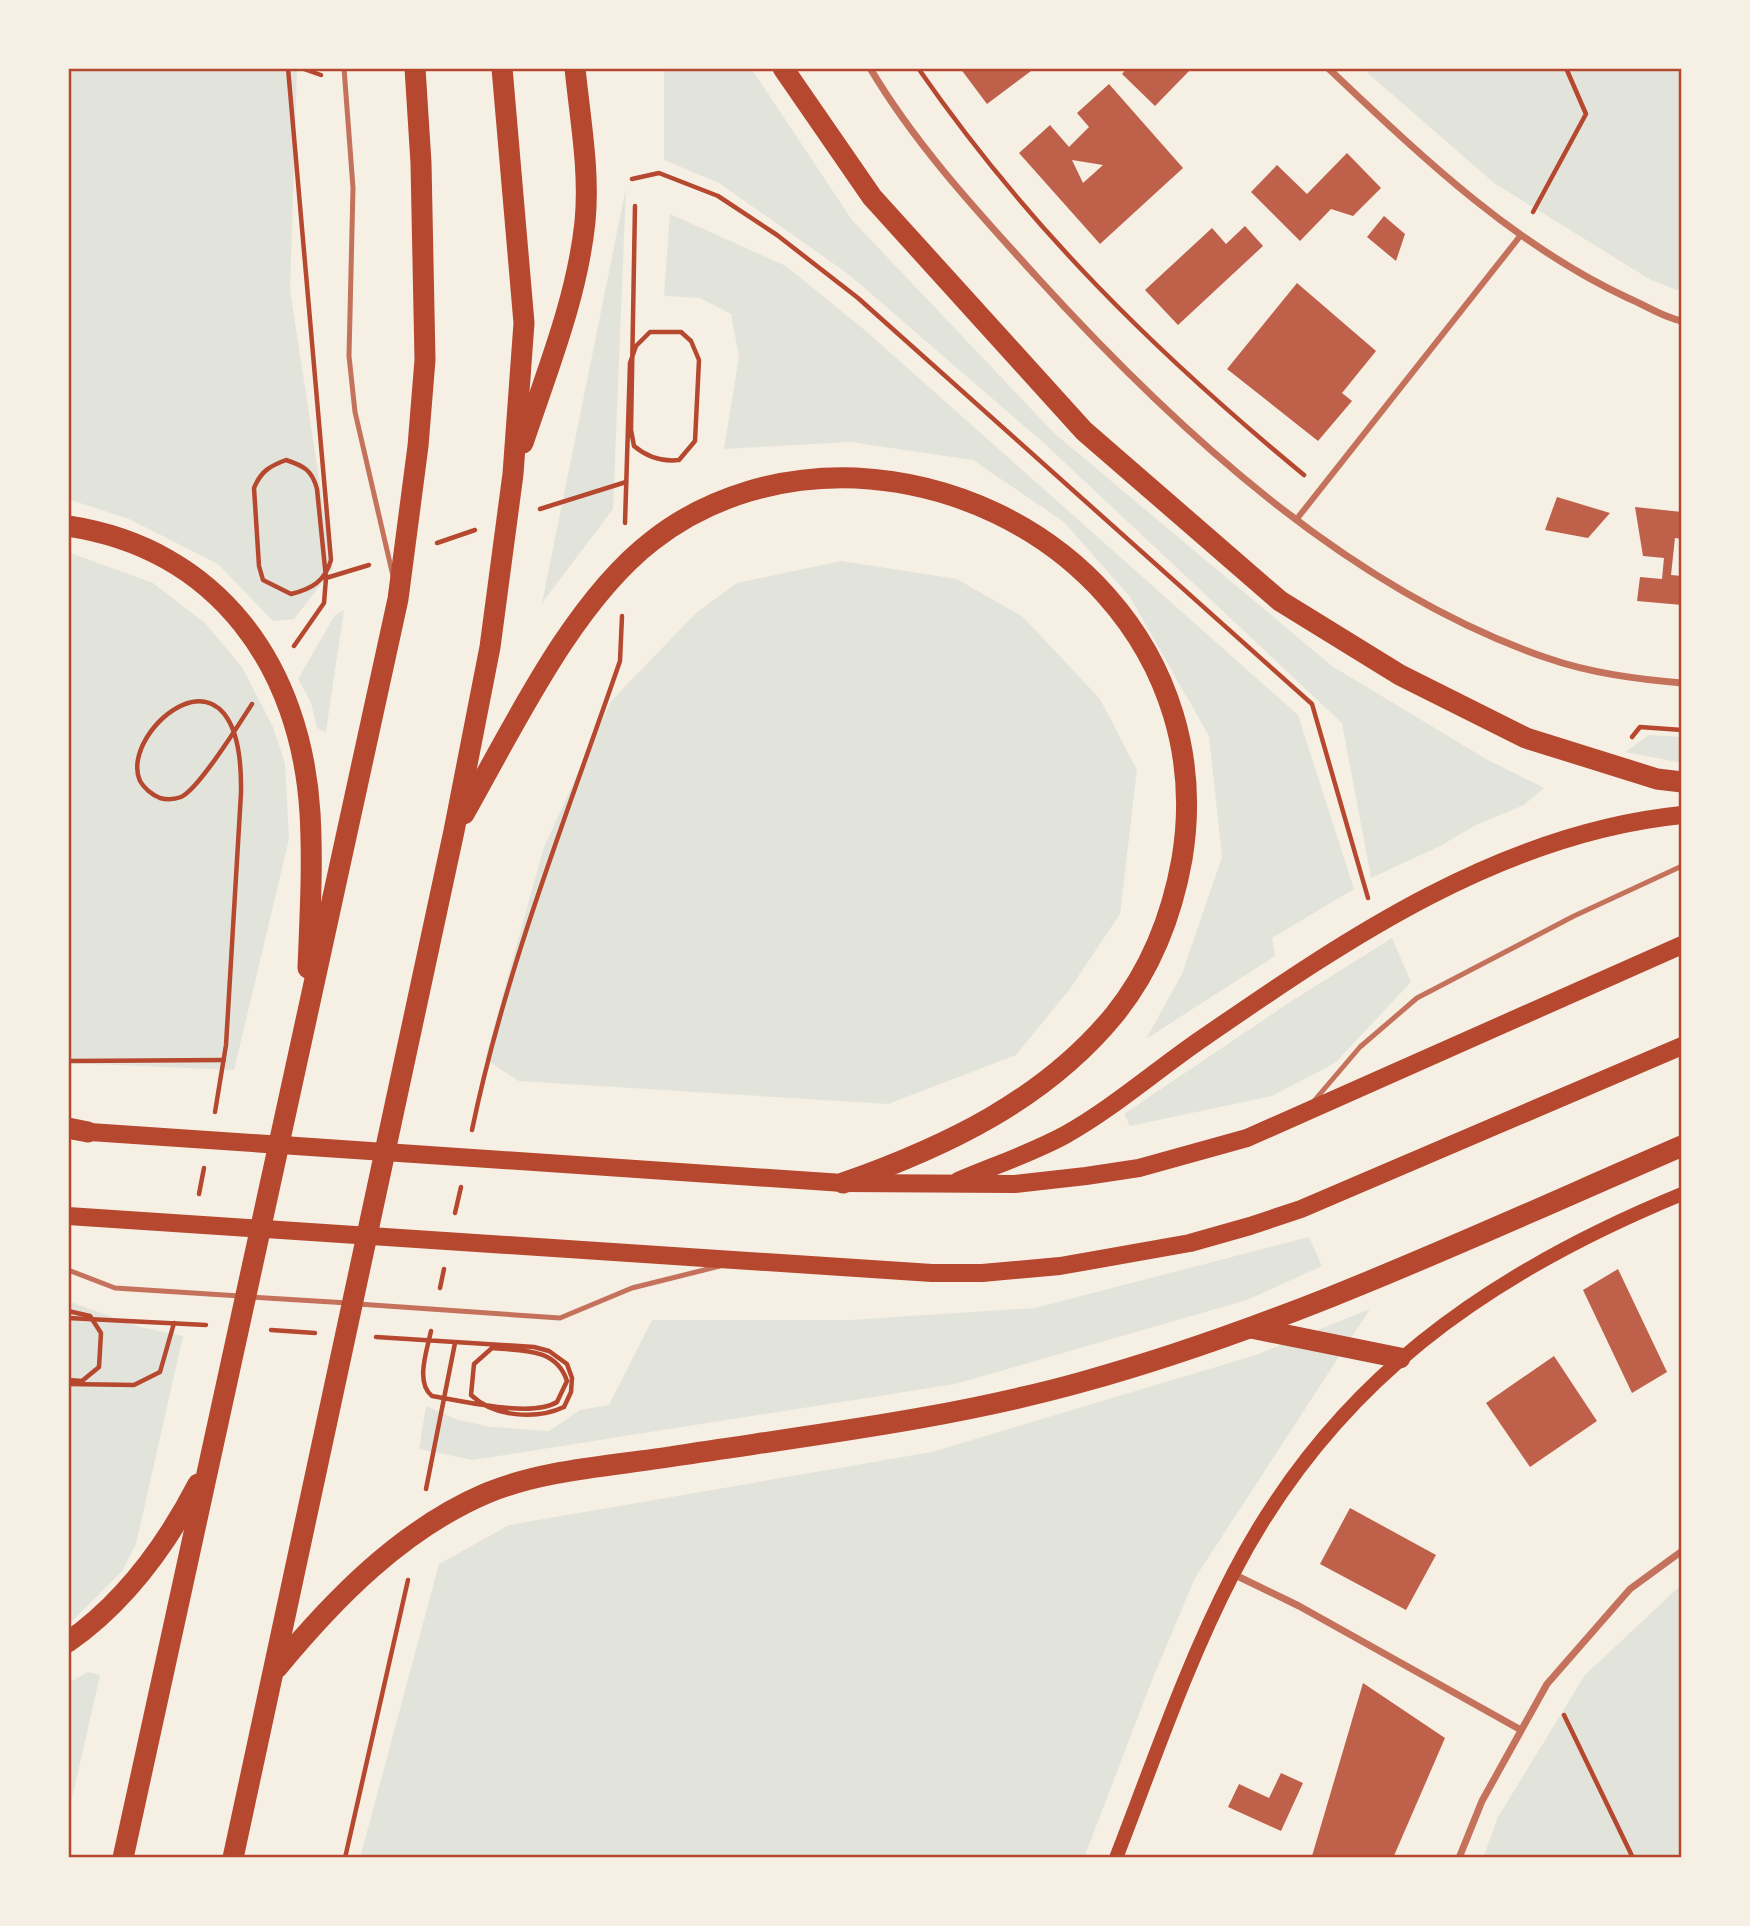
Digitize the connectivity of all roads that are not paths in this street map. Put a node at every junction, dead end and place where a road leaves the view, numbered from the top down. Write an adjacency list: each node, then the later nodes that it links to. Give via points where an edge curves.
1 (344, 68): 13 (lane, via 354,188 349,356 355,412)
2 (415, 68): 13 (highway, via 425,360)
3 (502, 68): 10 (highway, via 524,323)
4 (575, 68): 10 (highway, via 585,166 585,222 573,290)
5 (783, 68): 15 (highway, via 872,197 1084,431 1280,601 1400,675 1526,738 1657,779)
6 (870, 68): 11 (street, via 972,207 1079,324 1176,417)
7 (1328, 68): 8 (street, via 1438,172)
8 (1521, 235): 9 (street, via 1597,283); 11 (street)
9 (1682, 321)
10 (513, 474): 17 (highway, via 490,647)
11 (1296, 520): 14 (street, via 1403,590 1484,633 1548,659 1626,677)
12 (68, 526): 20 (highway, via 102,532 155,551 208,586 247,627 275,674 298,734 310,811)
13 (398, 599): 20 (highway)
14 (1682, 683)
15 (1682, 782)
16 (1682, 816): 26 (main road, via 1591,832 1525,851 1382,920 1065,1135)
17 (454, 831): 25 (highway, via 592,601 651,542 709,506 741,493 774,484 844,478 923,486 1000,513 1090,577 1122,615 1155,668 1180,741 1187,813 1183,848 1178,883 1155,950 1116,1012 1053,1074 964,1134); 37 (highway)
18 (1682, 866): 22 (lane, via 1417,998 1360,1047)
19 (1682, 945): 22 (main road)
20 (307, 1020): 33 (highway)
21 (1682, 1046): 29 (main road, via 1300,1209 1190,1243 1060,1266 982,1273)
22 (1301, 1116): 26 (main road, via 1247,1138 1139,1168 1015,1184)
23 (75, 1130): 25 (main road)
24 (1682, 1146): 31 (highway)
25 (843, 1183): 26 (main road)
26 (948, 1185)
27 (1682, 1194): 32 (main road, via 1539,1260 1454,1315)
28 (68, 1216): 29 (main road)
29 (745, 1260): 30 (lane, via 632,1288 560,1318 115,1289)
30 (68, 1270)
31 (1251, 1328): 32 (highway); 37 (highway, via 1006,1401 519,1482 489,1492 390,1553 348,1589)
32 (1400, 1358): 35 (main road, via 1334,1424)
33 (211, 1457): 36 (highway, via 170,1533 139,1576 114,1605); 39 (highway)
34 (1682, 1551): 38 (street, via 1630,1590 1547,1684)
35 (1233, 1574): 38 (street); 41 (main road)
36 (68, 1643)
37 (273, 1672): 40 (highway)
38 (1521, 1730): 42 (street, via 1482,1801)
39 (122, 1858)
40 (233, 1858)
41 (1116, 1858)
42 (1459, 1858)

